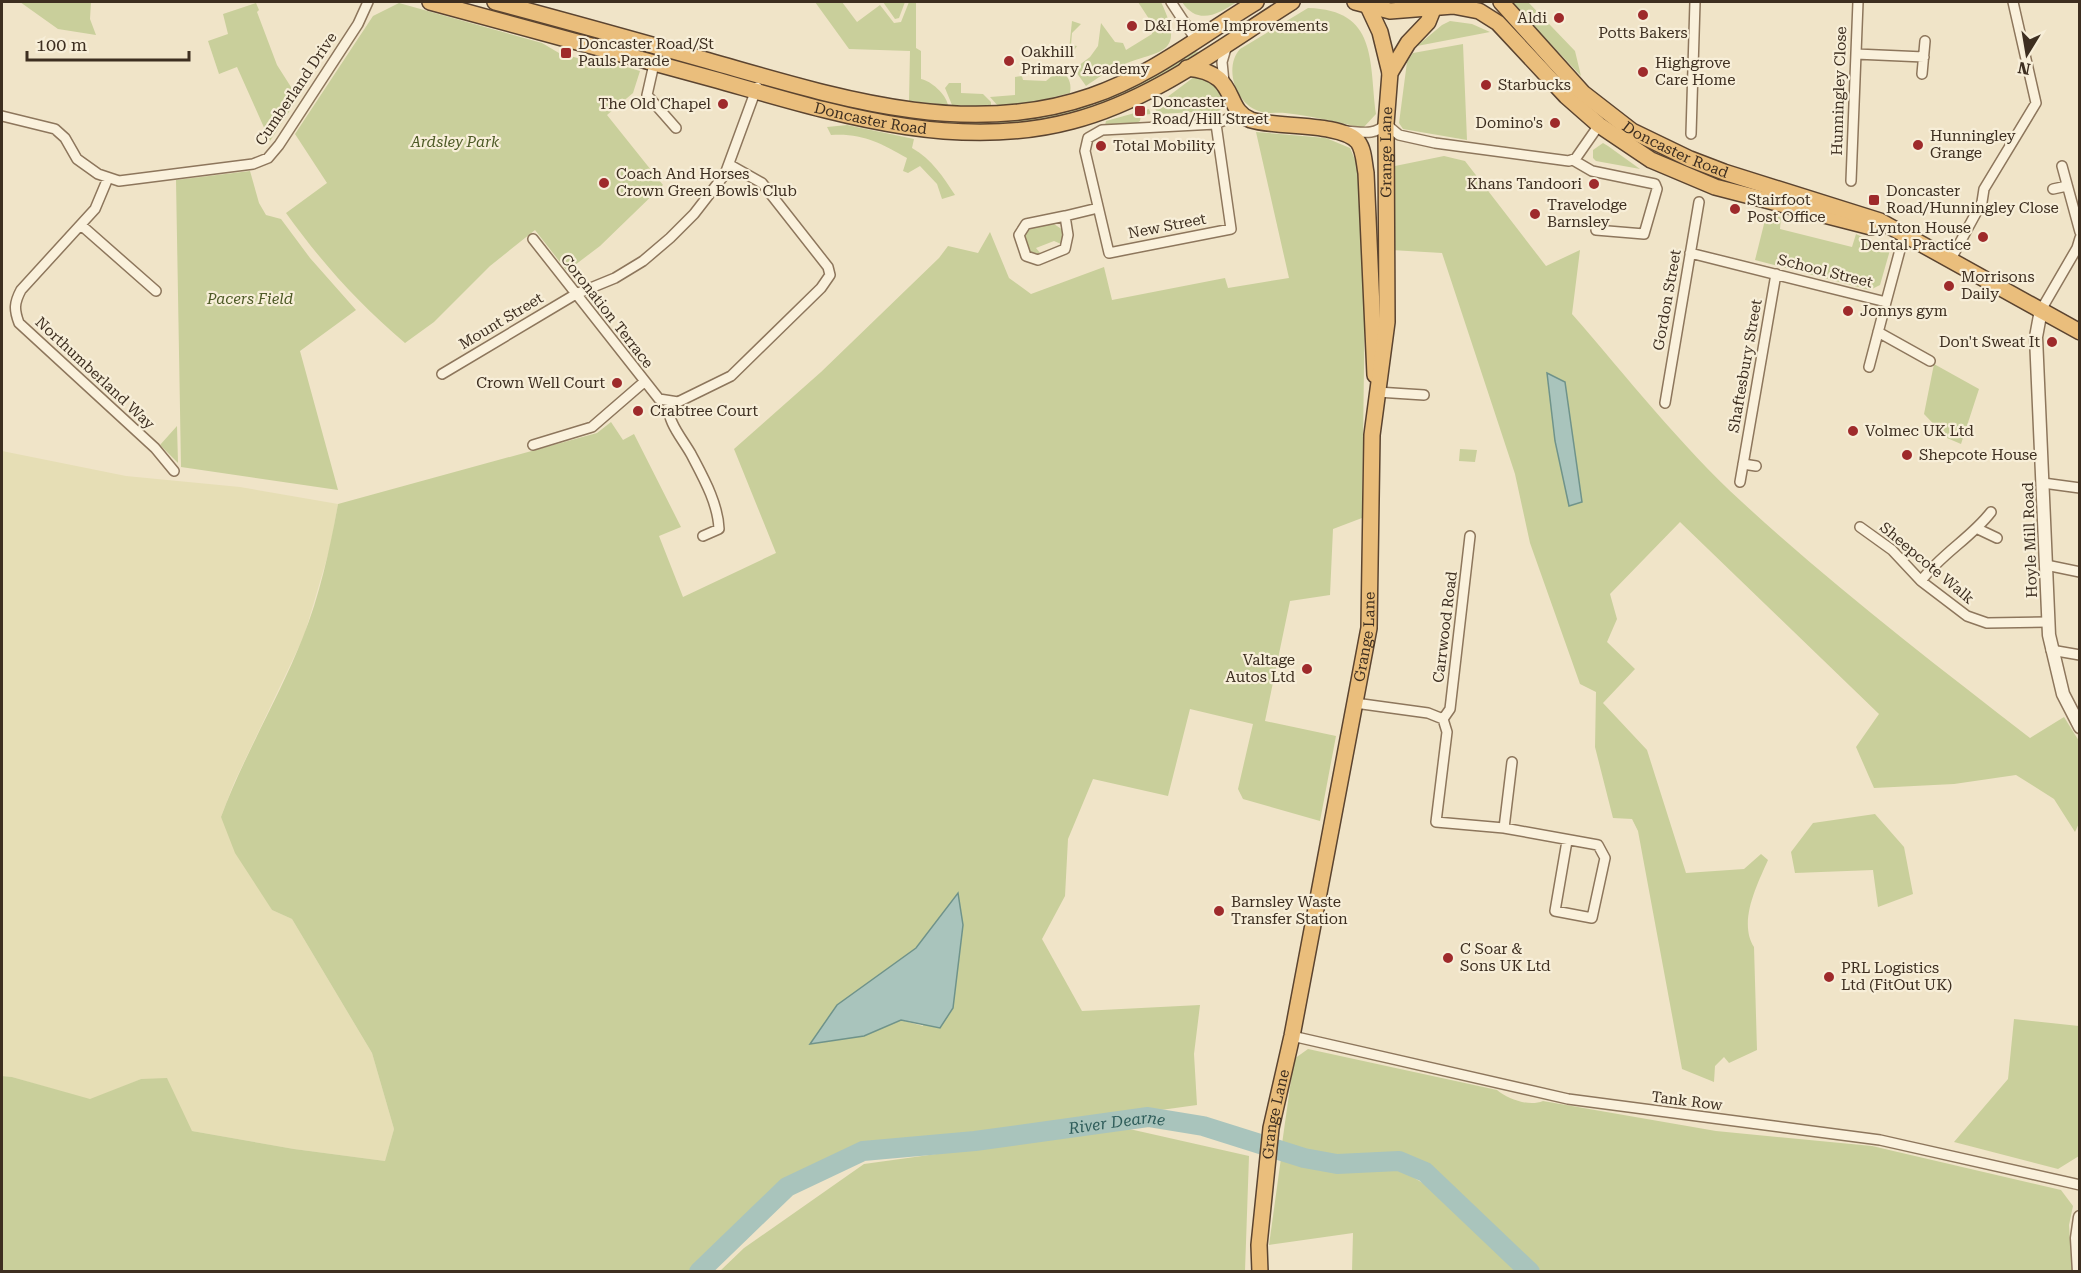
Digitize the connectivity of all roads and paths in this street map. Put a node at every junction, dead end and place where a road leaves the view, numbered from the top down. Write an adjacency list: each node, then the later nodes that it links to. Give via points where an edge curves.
1 (368, 2): 43 (street, Cumberland Drive, via 358,24 268,158 253,164 130,181)
2 (430, 2): 15 (highway, Doncaster Road)
3 (495, 2): 27 (highway, Doncaster Road)
4 (1171, 2): 18 (street)
5 (1256, 2): 16 (highway, Doncaster Road)
6 (1277, 2): 16 (highway, via 1235,25)
7 (1292, 2): 17 (highway, Doncaster Road)
8 (1355, 2): 13 (highway)
9 (1501, 2): 53 (highway, Doncaster Road, via 1582,93 1632,131 1690,159 1849,210)
10 (1695, 2): 37 (street)
11 (1858, 2): 21 (street, Hunningley Close)
12 (2013, 2): 40 (street, via 2036,103)
13 (1368, 4): 14 (highway, Doncaster Road, via 1399,11); 25 (highway, via 1380,32)
14 (1434, 4): 25 (highway, Grange Lane, via 1428,22 1408,43); 34 (highway, Doncaster Road, via 1464,7 1489,16)
15 (478, 8): 23 (highway, Doncaster Road)
16 (1215, 26): 18 (highway, Doncaster Road)
17 (1249, 29): 18 (highway, via 1205,45); 20 (highway, Doncaster Road)
18 (1196, 40): 27 (highway, Doncaster Road, via 1141,73 1091,96 1043,109 995,115 893,107)
19 (1925, 41): 22 (street)
20 (1228, 42): 24 (highway, Doncaster Road); 28 (street, via 1222,62)
21 (1856, 54): 22 (street); 44 (street, Hunningley Close)
22 (1924, 57): 26 (street)
23 (654, 64): 29 (highway, Doncaster Road); 35 (street, via 647,95)
24 (1186, 68): 28 (highway, via 1209,73); 29 (highway, Doncaster Road, via 1144,94 1091,115 1039,128 999,132 875,122)
25 (1390, 74): 33 (highway, Grange Lane)
26 (1922, 74)
27 (761, 76): 29 (street, Mount Street)
28 (1224, 82): 30 (highway)
29 (755, 91): 39 (street, Mount Street)
30 (1240, 113): 32 (street); 36 (highway, via 1250,120)
31 (2, 116): 43 (street, Cumberland Drive, via 55,129 77,159)
32 (1216, 124): 48 (street, via 1102,130 1088,138 1085,151); 48 (street, New Street, via 1231,229 1109,253)
33 (1386, 124): 36 (street, via 1371,133); 38 (street, via 1409,138 1515,156); 69 (highway, Grange Lane, via 1387,322)
34 (1599, 125): 38 (street); 53 (highway, Doncaster Road, via 1632,150 1694,180)
35 (676, 128)
36 (1319, 128): 69 (highway, via 1352,137 1362,149)
37 (1691, 134)
38 (1573, 160): 51 (street, via 1592,171 1652,182 1657,189 1644,234)
39 (730, 165): 60 (street, Mount Street, via 694,214 670,238 615,278); 71 (street, via 762,183 828,267 830,275 731,376)
40 (1999, 165): 42 (street); 57 (street)
41 (2062, 166): 45 (street)
42 (2008, 171)
43 (108, 178): 50 (street, Northumberland Way, via 99,202)
44 (1851, 181)
45 (2067, 186): 46 (street); 52 (street)
46 (2053, 189)
47 (1699, 202): 56 (street, Gordon Street)
48 (1098, 208): 49 (street)
49 (1065, 216): 49 (street, via 1065,249 1038,260 1026,256 1019,235 1026,224)
50 (81, 225): 59 (street); 76 (street, Northumberland Way, via 21,290 15,301 19,322 155,448)
51 (1596, 230)
52 (2079, 232)
53 (1900, 233): 57 (highway, Doncaster Road); 61 (street, School Street)
54 (2079, 238): 62 (street)
55 (533, 239): 60 (street, Coronation Terrace)
56 (1690, 253): 58 (street, School Street); 72 (street, Gordon Street)
57 (1951, 259): 62 (highway, Doncaster Road)
58 (1776, 274): 61 (street, School Street); 74 (street, Shaftesbury Street)
59 (156, 291)
60 (576, 294): 67 (street, Mount Street); 68 (street, Coronation Terrace)
61 (1886, 302): 63 (street)
62 (2041, 310): 64 (highway, Doncaster Road); 78 (street, Hoyle Mill Road, via 2036,337)
63 (1878, 332): 65 (street); 66 (street)
64 (2079, 332)
65 (1930, 361)
66 (1869, 367)
67 (442, 374)
68 (644, 382): 71 (street, Coronation Terrace, via 658,399); 73 (street, via 592,427)
69 (1377, 392): 70 (street); 92 (highway, Grange Lane, via 1372,435 1369,628)
70 (1424, 395)
71 (669, 403): 83 (street, via 668,413 718,512 719,529)
72 (1665, 404)
73 (533, 445)
74 (1743, 464): 75 (street); 77 (street, Shaftesbury Street)
75 (1756, 466)
76 (174, 471)
77 (1740, 483)
78 (2043, 483): 79 (street); 86 (street, Hoyle Mill Road)
79 (2079, 488)
80 (1991, 512): 82 (street)
81 (1860, 527): 88 (street, Sheepcote Walk, via 1908,564)
82 (1978, 529): 85 (street); 88 (street, via 1935,563)
83 (703, 536)
84 (1470, 536): 93 (street, Carrwood Road, via 1450,709)
85 (1997, 538)
86 (2046, 565): 87 (street); 89 (street, Hoyle Mill Road)
87 (2079, 572)
88 (1922, 581): 89 (street, Sheepcote Walk, via 1979,621)
89 (2048, 622): 90 (street, Hoyle Mill Road)
90 (2051, 650): 91 (street); 94 (street, Hoyle Mill Road, via 2063,694)
91 (2079, 655)
92 (1355, 703): 93 (street); 98 (highway, Grange Lane)
93 (1443, 719): 96 (street, Carrwood Road, via 1447,732 1436,822)
94 (2079, 727)
95 (1512, 762): 96 (street)
96 (1504, 828): 97 (street, Carrwood Road)
97 (1567, 841): 97 (street, Carrwood Road, via 1598,845 1605,858 1592,918 1555,911)
98 (1292, 1036): 99 (street, Tank Row, via 1568,1099 1880,1140); 101 (highway, Grange Lane, via 1271,1128 1259,1245)
99 (2079, 1185)
100 (2079, 1217): 102 (street)
101 (1260, 1272)
102 (2079, 1272)

